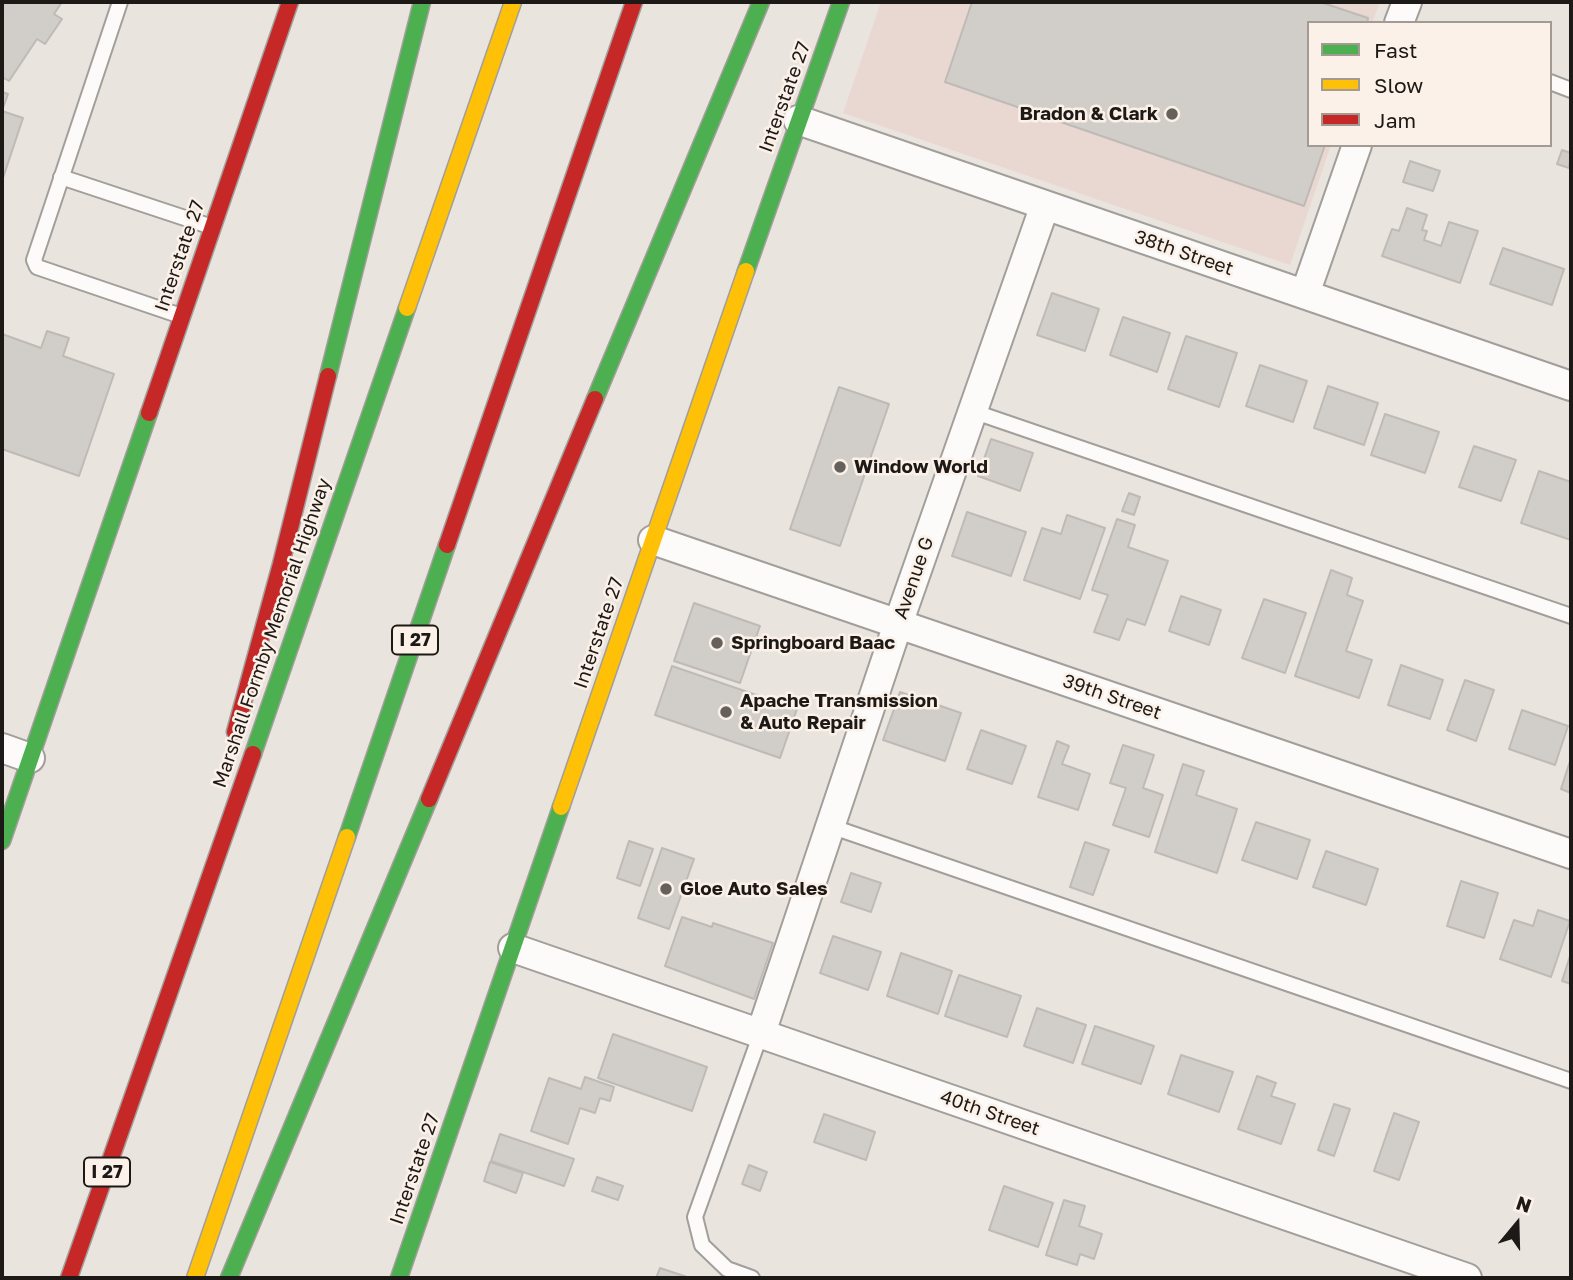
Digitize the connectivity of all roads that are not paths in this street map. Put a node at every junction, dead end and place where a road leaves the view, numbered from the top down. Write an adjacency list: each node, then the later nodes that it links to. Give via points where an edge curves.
1 (120, 2): 14 (lane)
2 (290, 2): 16 (main road, Interstate 27)
3 (422, 2): 25 (main road)
4 (513, 2): 33 (main road, Marshall Formby Memorial Highway / I 27)
5 (634, 2): 36 (main road, I 27)
6 (761, 2): 37 (main road)
7 (841, 2): 12 (main road, Interstate 27)
8 (1407, 2): 9 (street)
9 (1400, 21)
10 (1552, 83): 11 (lane)
11 (1571, 90)
12 (798, 120): 15 (street, 38th Street); 21 (main road, Interstate 27)
13 (1356, 147): 17 (street)
14 (61, 177): 16 (lane); 18 (lane, via 35,255 37,267)
15 (1045, 205): 17 (street, 38th Street); 20 (street, Avenue G)
16 (212, 227): 18 (main road, Interstate 27)
17 (1305, 294): 19 (street, 38th Street)
18 (182, 316): 26 (main road, Interstate 27)
19 (1571, 386)
20 (972, 411): 22 (lane); 23 (street, Avenue G)
21 (653, 540): 23 (street, 39th Street); 31 (main road, Interstate 27)
22 (1571, 615)
23 (898, 624): 27 (street, Avenue G); 30 (street, 39th Street)
24 (2, 748): 26 (street)
25 (231, 749)
26 (30, 758): 28 (main road, Interstate 27)
27 (830, 825): 32 (street, Avenue G); 34 (lane)
28 (2, 841)
29 (205, 841): 33 (main road)
30 (1571, 855)
31 (513, 948): 32 (street, 40th Street); 38 (main road, Interstate 27)
32 (761, 1033): 39 (lane, via 695,1217 702,1245 727,1269); 40 (street, 40th Street)
33 (145, 1066): 35 (main road, Marshall Formby Memorial Highway / I 27)
34 (1571, 1081)
35 (69, 1278)
36 (195, 1278)
37 (229, 1278)
38 (399, 1278)
39 (752, 1278)
40 (1467, 1278)

